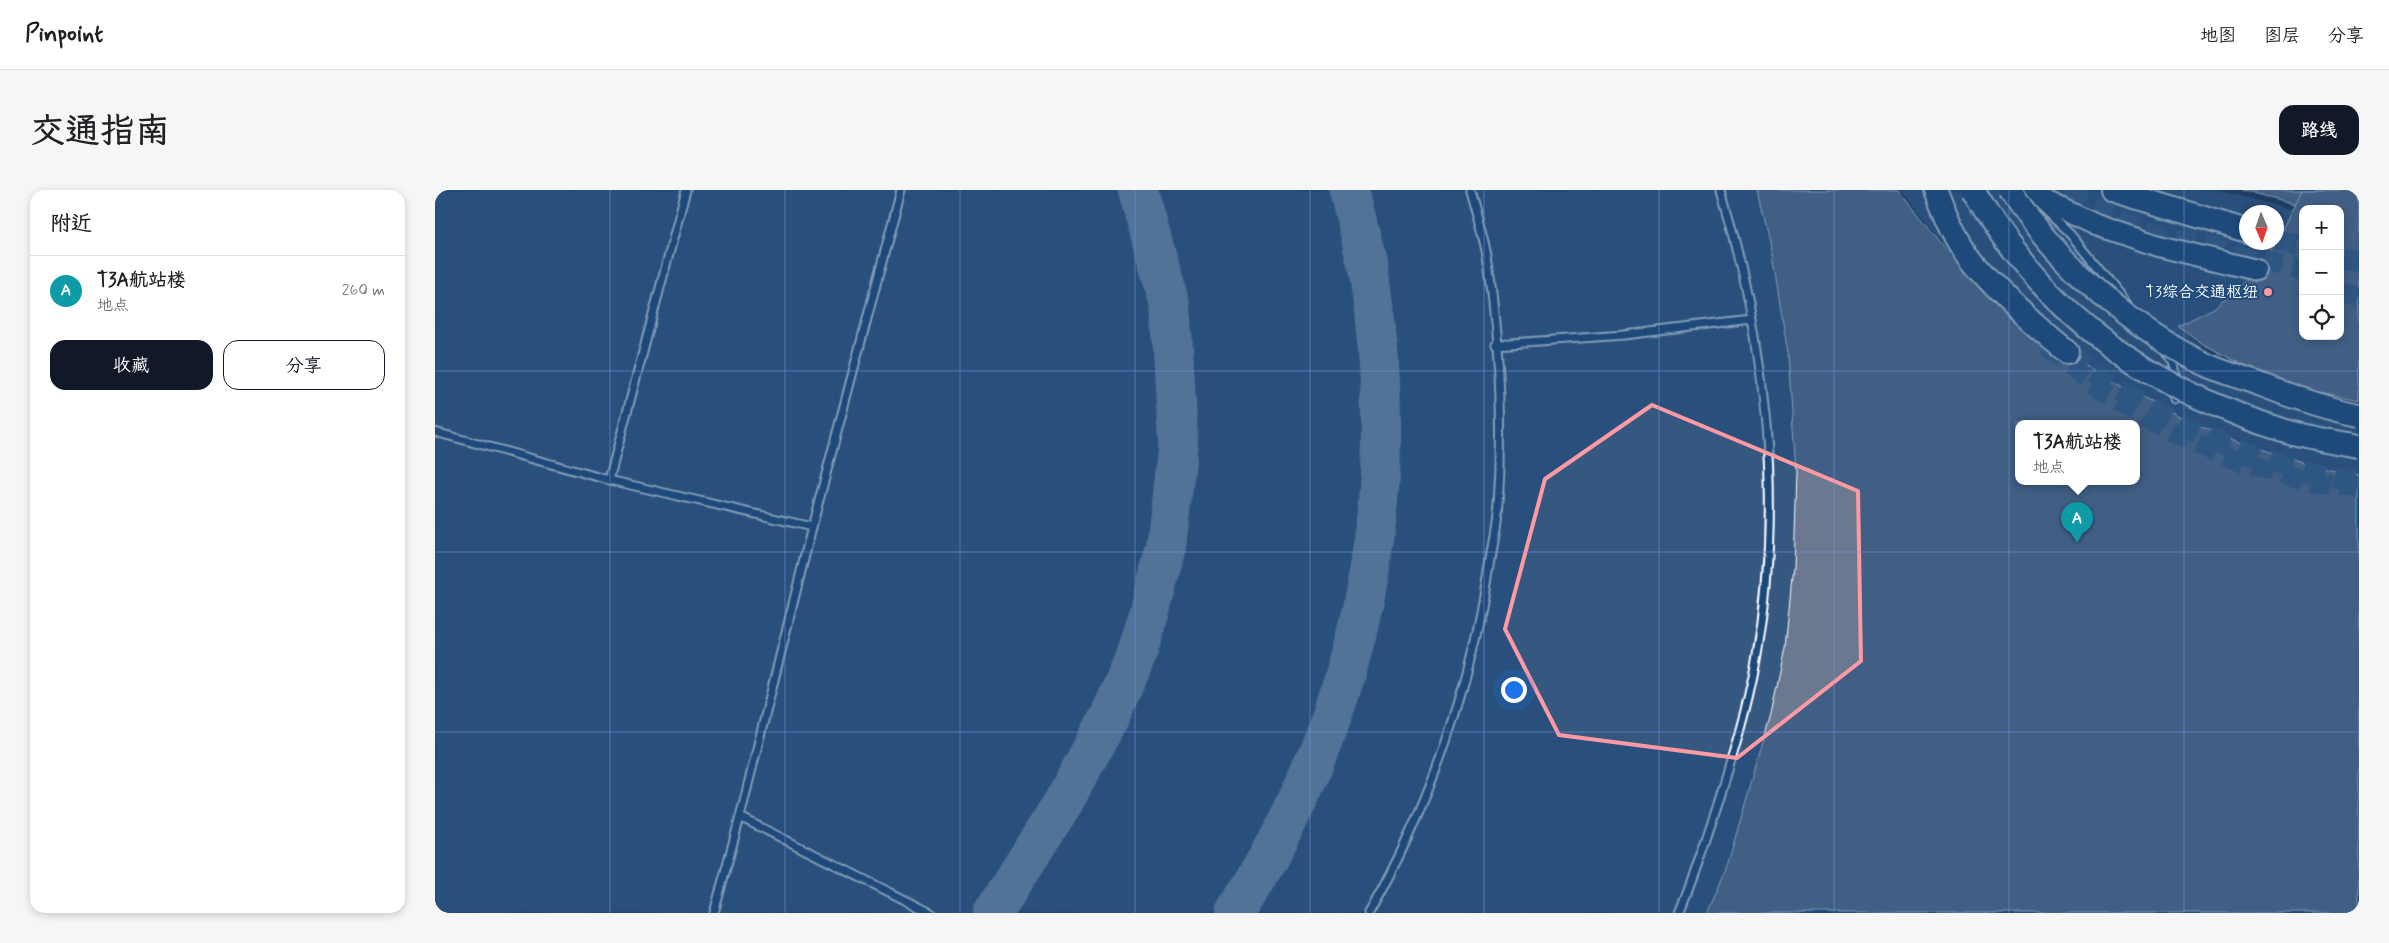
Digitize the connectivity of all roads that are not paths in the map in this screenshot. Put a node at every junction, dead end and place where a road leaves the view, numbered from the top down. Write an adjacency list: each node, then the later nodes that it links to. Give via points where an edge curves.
1 (686, 190): 20 (lane)
2 (901, 190): 21 (lane)
3 (1470, 190): 14 (lane, via 1487,255)
4 (1721, 190): 13 (lane)
5 (1930, 190): 12 (main road, via 1946,227)
6 (1936, 190): 15 (highway, via 1947,218 1972,260 2035,326)
7 (1973, 190): 19 (highway, bridge, via 2023,265 2068,312 2122,355 2173,386 2233,412 2294,433)
8 (2112, 190): 10 (highway)
9 (2020, 191): 11 (main road, via 2096,225 2159,246); 16 (lane, via 2070,234 2171,357 2178,377); 17 (highway, bridge, via 2038,229 2072,268 2134,321 2207,365 2331,409)
10 (2239, 229)
11 (2256, 270)
12 (2005, 306)
13 (1752, 320): 14 (lane, via 1624,335); 26 (lane, via 1766,416 1769,476 1761,620 1741,730)
14 (1495, 344): 25 (lane, via 1501,402 1498,506 1485,594 1461,698 1432,778 1389,877)
15 (2067, 352)
16 (2174, 399)
17 (2359, 415)
18 (435, 432): 20 (lane)
19 (2359, 446)
20 (609, 480): 21 (lane)
21 (812, 527): 22 (lane)
22 (740, 817): 23 (lane); 24 (lane)
23 (714, 913)
24 (931, 913)
25 (1369, 913)
26 (1679, 913)

